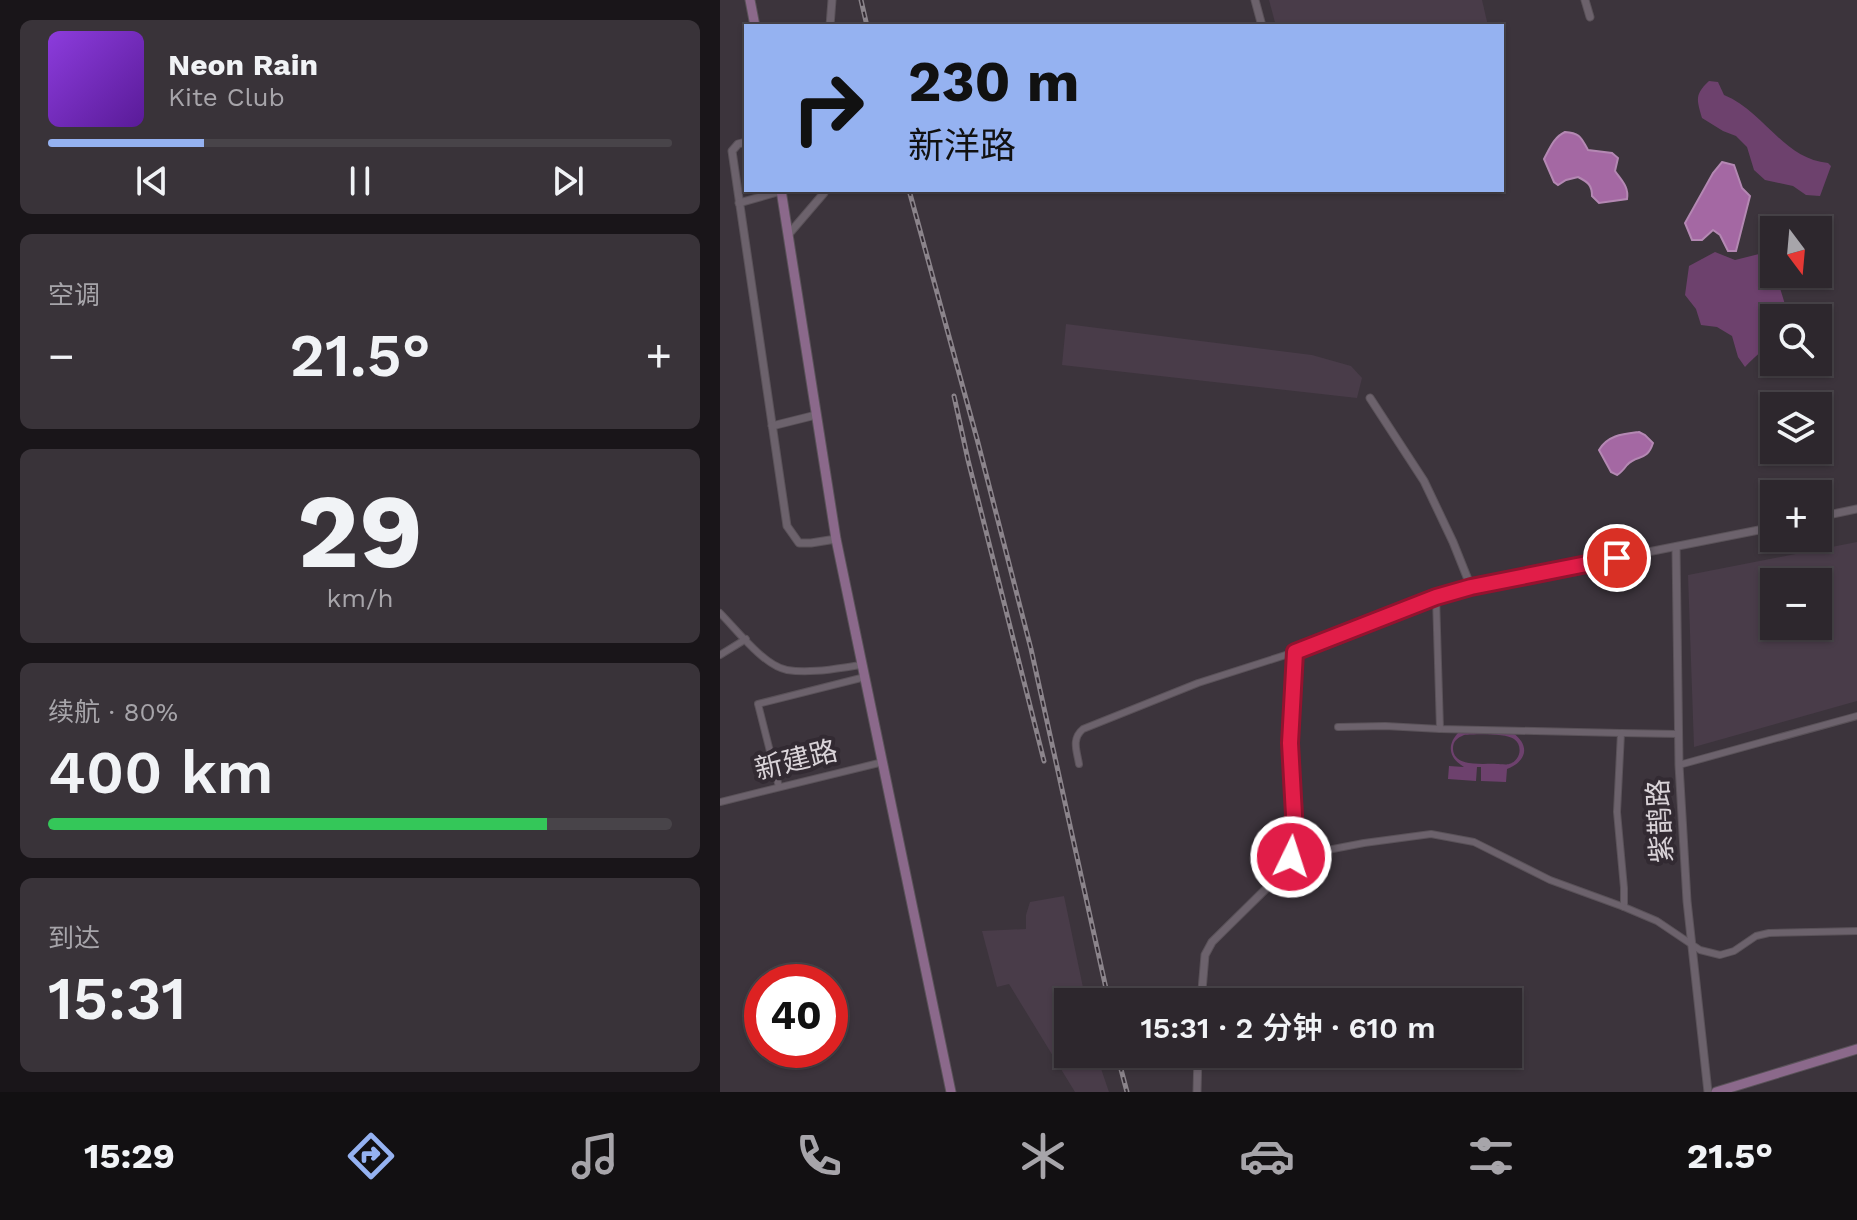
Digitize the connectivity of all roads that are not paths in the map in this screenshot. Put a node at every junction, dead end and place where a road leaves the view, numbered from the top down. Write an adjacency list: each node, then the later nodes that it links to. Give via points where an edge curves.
1 (750, 0): 6 (main road)
2 (832, 0): 7 (street)
3 (1255, 0): 8 (street)
4 (1585, 0): 5 (street)
5 (1590, 17)
6 (755, 24)
7 (830, 24)
8 (1261, 24)
9 (744, 142): 13 (street, via 732,151)
10 (775, 192): 13 (street)
11 (781, 192): 14 (main road)
12 (824, 192): 14 (street)
13 (739, 203): 17 (street)
14 (788, 235): 16 (main road)
15 (1370, 398): 23 (street, via 1424,481)
16 (816, 415): 17 (street); 21 (main road)
17 (772, 426): 21 (street, via 787,526 799,543)
18 (1857, 509): 19 (street)
19 (1832, 514)
20 (1760, 530): 22 (street)
21 (836, 539): 29 (main road)
22 (1676, 547): 23 (street); 35 (street, 紫鹊路)
23 (1471, 587): 24 (street)
24 (1436, 597): 27 (street); 33 (street)
25 (720, 613): 26 (street)
26 (746, 639): 28 (street); 29 (street, via 784,670)
27 (1295, 652): 37 (street, via 1083,729 1075,742); 41 (street)
28 (720, 655)
29 (862, 665): 30 (main road)
30 (865, 677): 36 (main road); 39 (street, via 758,704)
31 (1857, 716): 38 (street)
32 (1338, 727): 33 (street)
33 (1440, 729): 34 (street)
34 (1621, 733): 35 (street); 42 (street, via 1617,812)
35 (1678, 734): 38 (street, 紫鹊路)
36 (883, 762): 39 (street, 新建路); 48 (main road)
37 (1079, 764)
38 (1679, 765): 44 (street, 紫鹊路)
39 (779, 787): 40 (street, 新建路)
40 (720, 802)
41 (1291, 857): 42 (street, via 1431,834 1474,842 1550,880); 45 (street, via 1286,869 1212,942 1205,955)
42 (1624, 907): 44 (street, via 1657,921)
43 (1857, 931): 44 (street, via 1769,933 1720,955)
44 (1691, 945): 50 (street, 紫鹊路)
45 (1202, 988)
46 (1857, 1049): 51 (main road)
47 (1198, 1068): 49 (street)
48 (951, 1092)
49 (1197, 1092)
50 (1708, 1092)
51 (1716, 1092)

